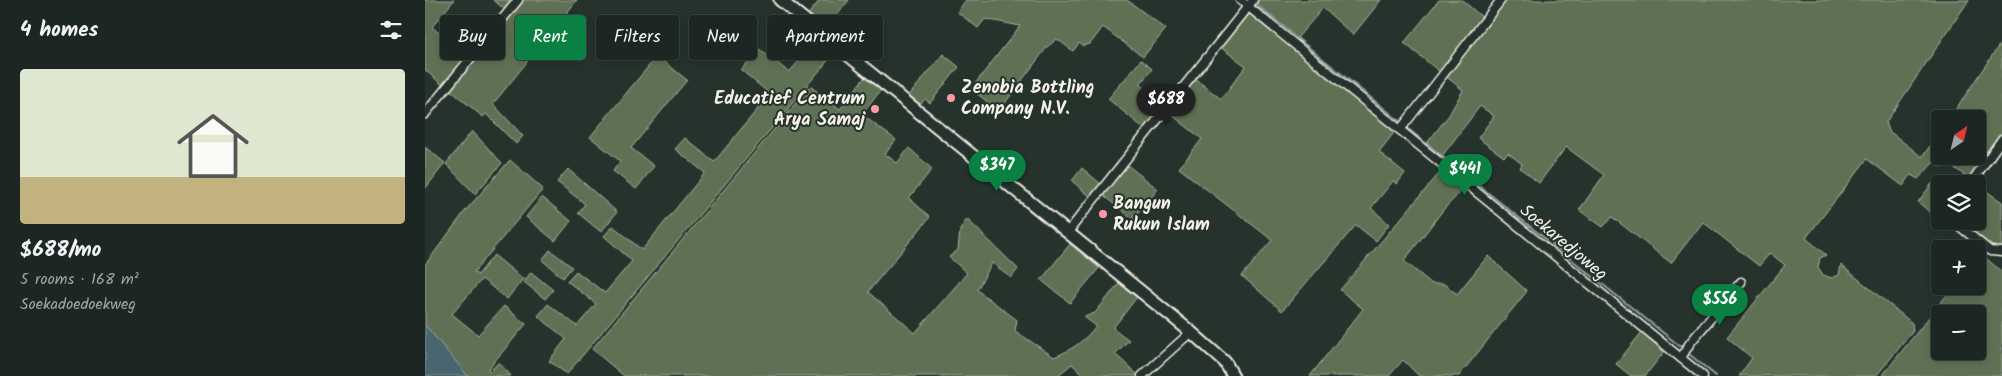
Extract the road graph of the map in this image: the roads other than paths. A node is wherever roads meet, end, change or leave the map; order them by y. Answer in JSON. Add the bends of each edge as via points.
{"nodes":[{"id":1,"x":518,"y":0,"type":"edge"},
{"id":2,"x":780,"y":0,"type":"edge"},
{"id":3,"x":1240,"y":0,"type":"edge"},
{"id":4,"x":1501,"y":0,"type":"edge"},
{"id":5,"x":1251,"y":3,"type":"edge"},
{"id":6,"x":425,"y":114,"type":"edge"},
{"id":7,"x":1400,"y":130,"type":"junction"},
{"id":8,"x":2002,"y":139,"type":"edge"},
{"id":9,"x":1976,"y":175,"type":"edge"},
{"id":10,"x":1963,"y":230,"type":"edge"},
{"id":11,"x":1067,"y":233,"type":"junction"},
{"id":12,"x":2002,"y":252,"type":"edge"},
{"id":13,"x":1741,"y":282,"type":"dead end"},
{"id":14,"x":1191,"y":332,"type":"junction"},
{"id":15,"x":1681,"y":358,"type":"junction"},
{"id":16,"x":1235,"y":374,"type":"edge"},
{"id":17,"x":1143,"y":376,"type":"edge"},
{"id":18,"x":1703,"y":376,"type":"edge"}],
"edges":[{"from":1,"to":6,"type":"street"},
{"from":2,"to":11,"type":"main road"},
{"from":3,"to":5,"type":"street","name":"Soekaredjoweg"},
{"from":4,"to":7,"type":"street"},
{"from":5,"to":7,"type":"street","name":"Soekaredjoweg"},
{"from":5,"to":11,"type":"street"},
{"from":7,"to":15,"type":"street","name":"Soekaredjoweg"},
{"from":8,"to":9,"type":"street"},
{"from":10,"to":12,"type":"street","via":[[1990,251]]},
{"from":11,"to":14,"type":"main road"},
{"from":13,"to":15,"type":"street"},
{"from":14,"to":16,"type":"main road"},
{"from":14,"to":17,"type":"street"},
{"from":15,"to":18,"type":"street","name":"Soekaredjoweg"}]}
